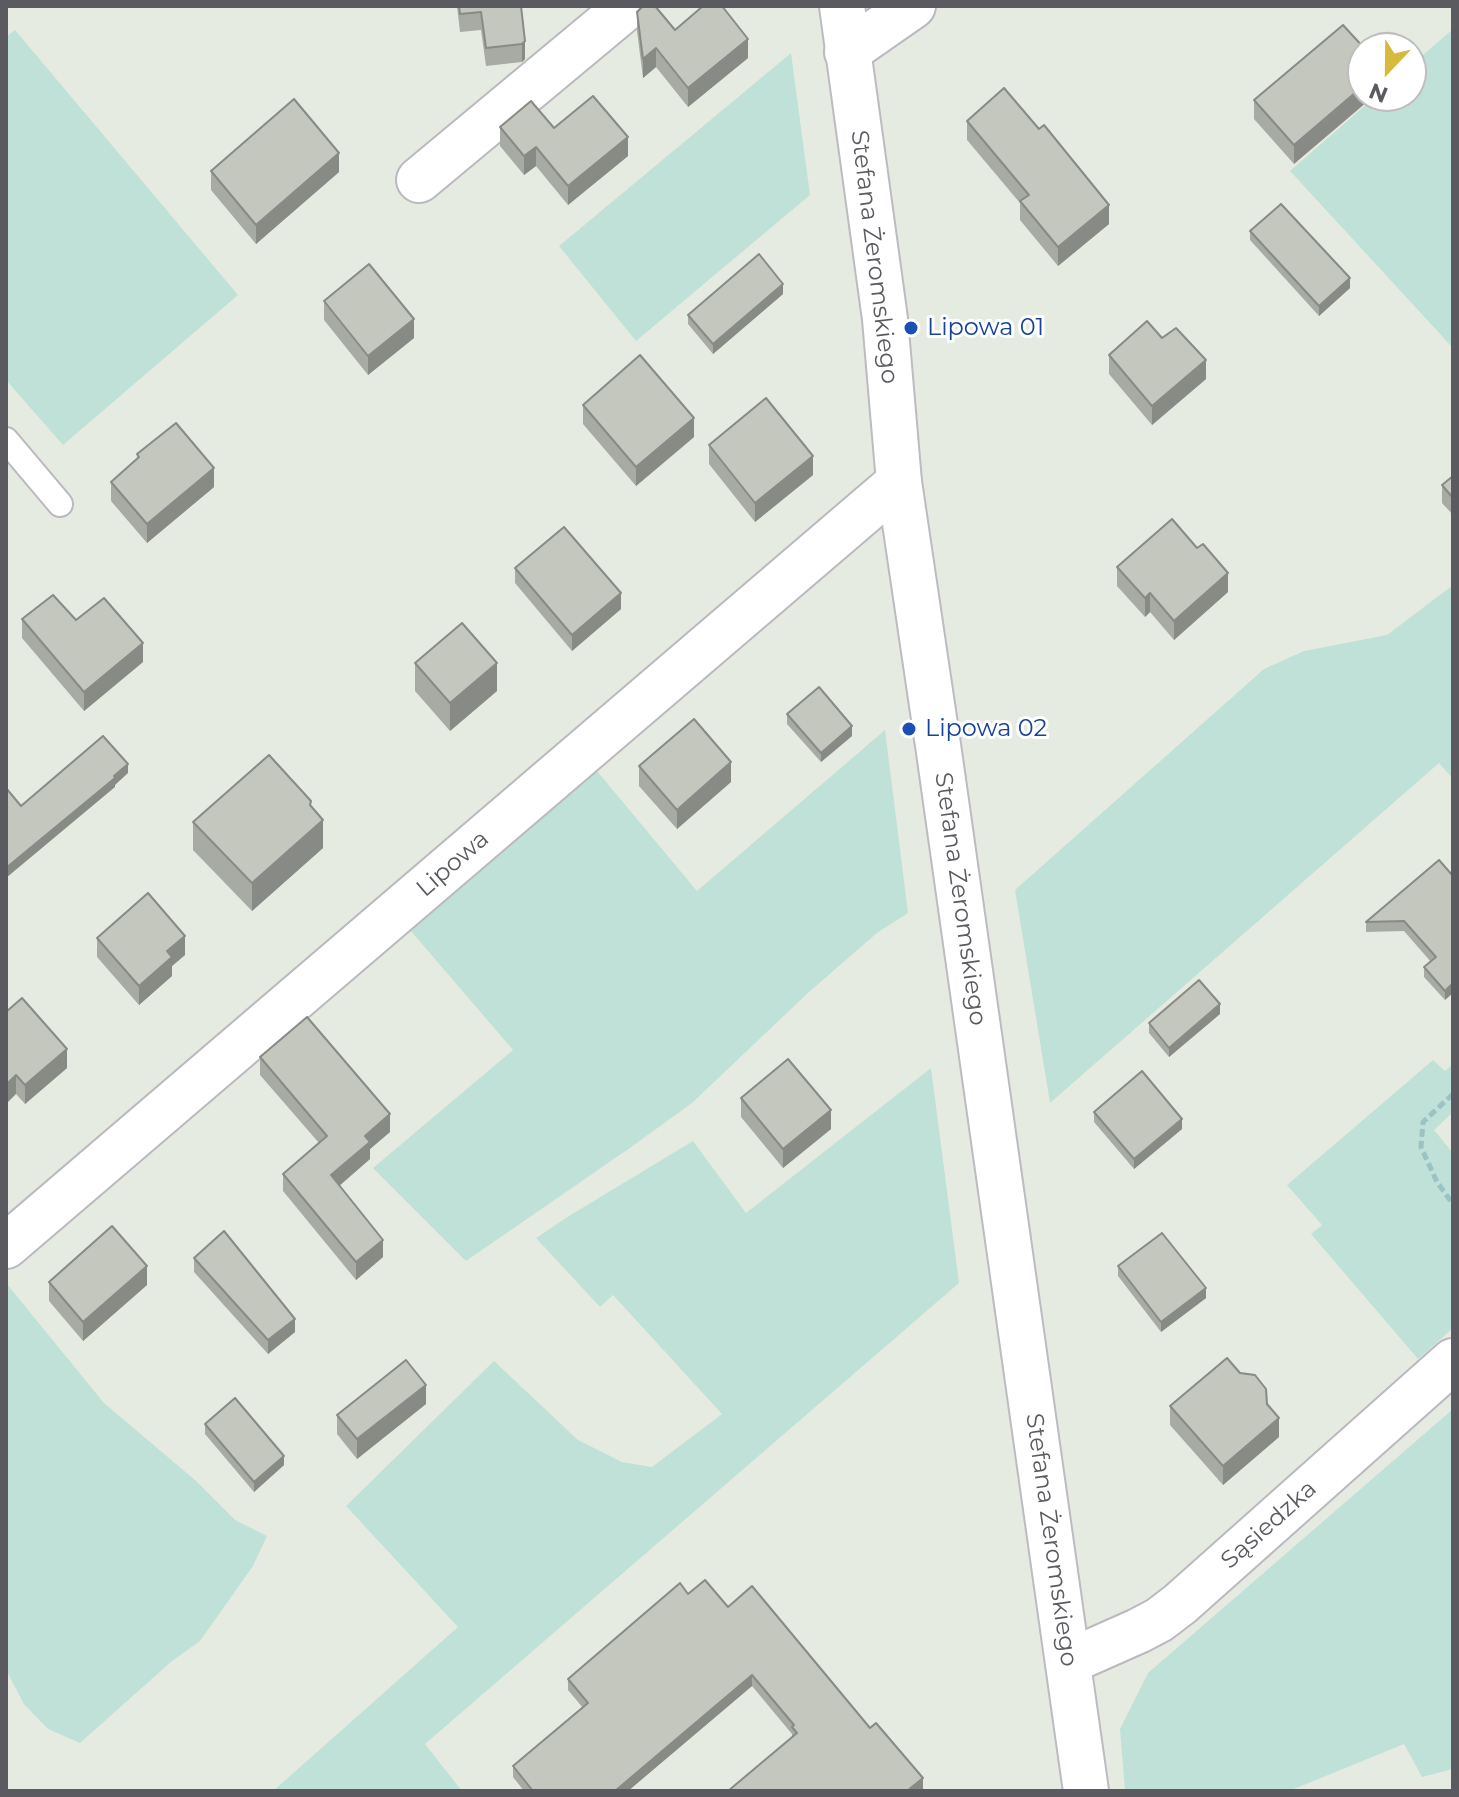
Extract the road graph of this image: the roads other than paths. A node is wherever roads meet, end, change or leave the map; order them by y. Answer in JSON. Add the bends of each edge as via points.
{"nodes":[{"id":1,"x":628,"y":6,"type":"edge"},
{"id":2,"x":842,"y":6,"type":"edge"},
{"id":3,"x":913,"y":6,"type":"edge"},
{"id":4,"x":847,"y":52,"type":"junction"},
{"id":5,"x":419,"y":180,"type":"dead end"},
{"id":6,"x":6,"y":440,"type":"edge"},
{"id":7,"x":899,"y":482,"type":"junction"},
{"id":8,"x":60,"y":504,"type":"dead end"},
{"id":9,"x":6,"y":1246,"type":"edge"},
{"id":10,"x":1453,"y":1361,"type":"edge"},
{"id":11,"x":1068,"y":1662,"type":"junction"},
{"id":12,"x":1086,"y":1791,"type":"edge"}],
"edges":[{"from":1,"to":5,"type":"street"},
{"from":2,"to":4,"type":"street","name":"Stefana Żeromskiego"},
{"from":3,"to":4,"type":"street"},
{"from":4,"to":7,"type":"street","name":"Stefana Żeromskiego","via":[[885,319]]},
{"from":6,"to":8,"type":"lane"},
{"from":7,"to":9,"type":"street","name":"Lipowa"},
{"from":7,"to":11,"type":"street","name":"Stefana Żeromskiego"},
{"from":10,"to":11,"type":"street","name":"Sąsiedzka","via":[[1180,1604],[1138,1631]]},
{"from":11,"to":12,"type":"street","name":"Stefana Żeromskiego"}]}
